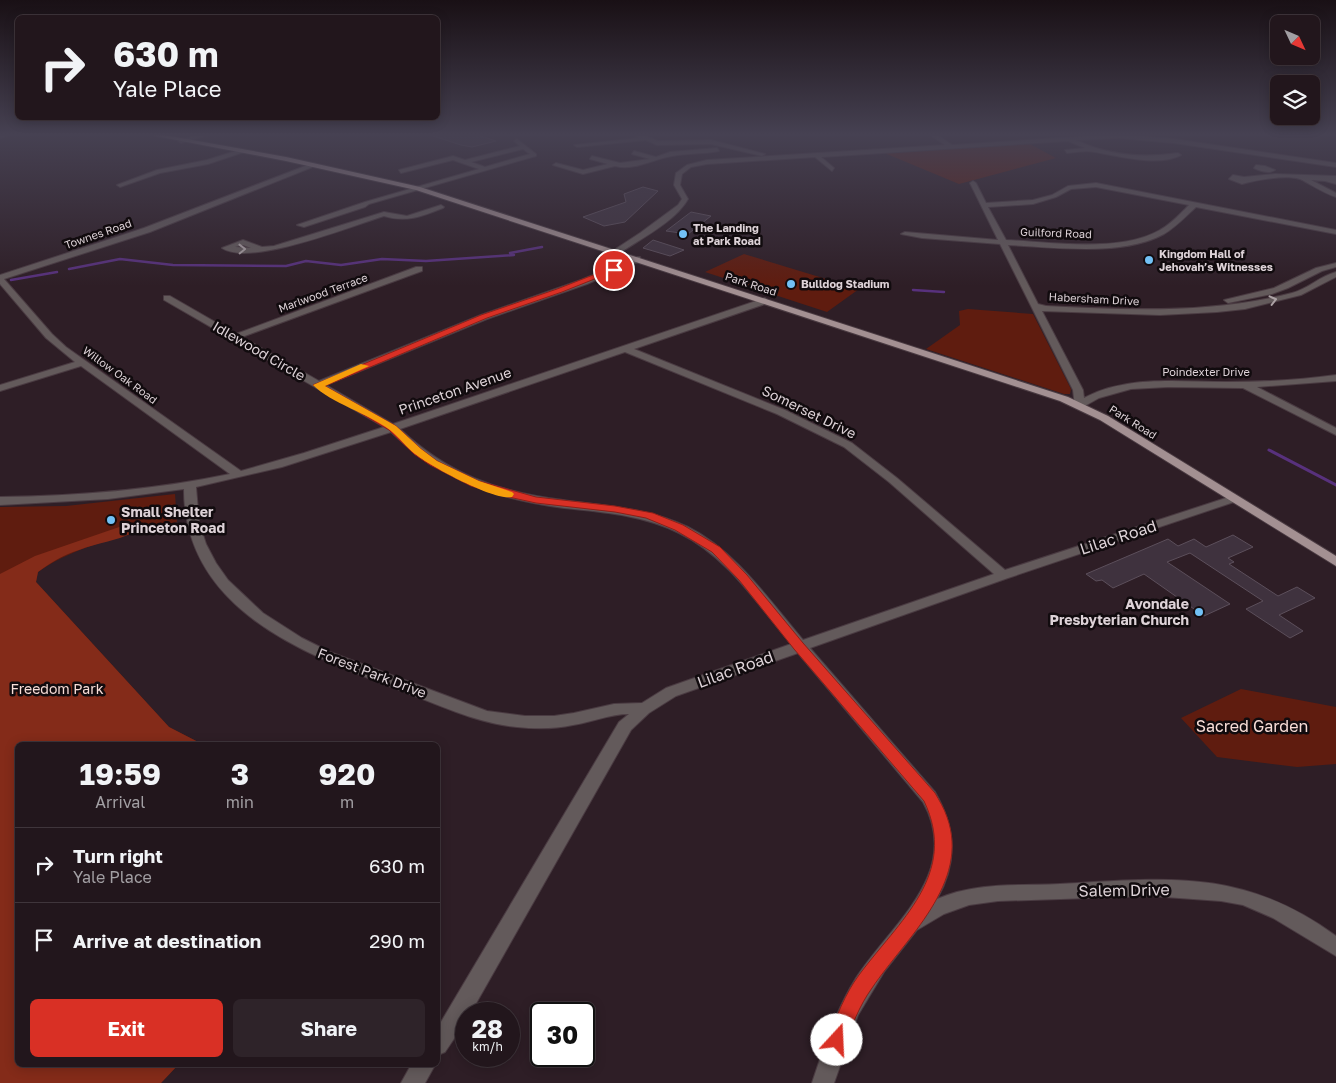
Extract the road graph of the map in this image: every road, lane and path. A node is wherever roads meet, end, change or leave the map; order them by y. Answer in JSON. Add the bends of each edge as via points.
{"nodes":[{"id":1,"x":261,"y":185,"type":"edge"},
{"id":2,"x":403,"y":185,"type":"edge"},
{"id":3,"x":430,"y":185,"type":"edge"},
{"id":4,"x":677,"y":185,"type":"edge"},
{"id":5,"x":975,"y":185,"type":"edge"},
{"id":6,"x":1313,"y":185,"type":"edge"},
{"id":7,"x":418,"y":188,"type":"junction"},
{"id":8,"x":1336,"y":195,"type":"edge"},
{"id":9,"x":1195,"y":204,"type":"junction"},
{"id":10,"x":985,"y":205,"type":"junction"},
{"id":11,"x":442,"y":207,"type":"dead end"},
{"id":12,"x":1336,"y":232,"type":"edge"},
{"id":13,"x":323,"y":234,"type":"junction"},
{"id":14,"x":905,"y":234,"type":"dead end"},
{"id":15,"x":1004,"y":242,"type":"junction"},
{"id":16,"x":261,"y":249,"type":"dead end"},
{"id":17,"x":617,"y":253,"type":"junction"},
{"id":18,"x":637,"y":259,"type":"junction"},
{"id":19,"x":1336,"y":265,"type":"edge"},
{"id":20,"x":419,"y":269,"type":"dead end"},
{"id":21,"x":1336,"y":274,"type":"edge"},
{"id":22,"x":1,"y":283,"type":"edge"},
{"id":23,"x":167,"y":298,"type":"dead end"},
{"id":24,"x":1238,"y":298,"type":"junction"},
{"id":25,"x":765,"y":301,"type":"junction"},
{"id":26,"x":1034,"y":305,"type":"junction"},
{"id":27,"x":1251,"y":306,"type":"junction"},
{"id":28,"x":235,"y":337,"type":"junction"},
{"id":29,"x":627,"y":349,"type":"junction"},
{"id":30,"x":82,"y":363,"type":"junction"},
{"id":31,"x":1336,"y":378,"type":"edge"},
{"id":32,"x":318,"y":385,"type":"junction"},
{"id":33,"x":1245,"y":385,"type":"junction"},
{"id":34,"x":0,"y":388,"type":"edge"},
{"id":35,"x":1079,"y":405,"type":"junction"},
{"id":36,"x":393,"y":428,"type":"junction"},
{"id":37,"x":1336,"y":432,"type":"edge"},
{"id":38,"x":239,"y":475,"type":"junction"},
{"id":39,"x":190,"y":485,"type":"junction"},
{"id":40,"x":1233,"y":499,"type":"junction"},
{"id":41,"x":0,"y":501,"type":"edge"},
{"id":42,"x":1336,"y":562,"type":"edge"},
{"id":43,"x":1003,"y":575,"type":"junction"},
{"id":44,"x":799,"y":646,"type":"junction"},
{"id":45,"x":644,"y":709,"type":"junction"},
{"id":46,"x":907,"y":928,"type":"junction"},
{"id":47,"x":1336,"y":947,"type":"edge"},
{"id":48,"x":440,"y":1043,"type":"edge"},
{"id":49,"x":423,"y":1067,"type":"edge"},
{"id":50,"x":412,"y":1083,"type":"edge"},
{"id":51,"x":823,"y":1083,"type":"edge"}],
"edges":[{"from":1,"to":22,"type":"street","name":"Townes Road"},
{"from":2,"to":7,"type":"main road","name":"Park Road"},
{"from":3,"to":7,"type":"street"},
{"from":4,"to":17,"type":"street","via":[[684,202],[642,239]]},
{"from":5,"to":10,"type":"street"},
{"from":6,"to":8,"type":"street"},
{"from":7,"to":13,"type":"street","via":[[396,198],[297,224]]},
{"from":7,"to":17,"type":"main road","name":"Park Road"},
{"from":9,"to":10,"type":"street","via":[[1088,185],[1070,186],[1054,196],[1033,202]]},
{"from":9,"to":12,"type":"street"},
{"from":9,"to":15,"type":"street","name":"Guilford Road","via":[[1160,233],[1136,241],[1093,245]]},
{"from":10,"to":15,"type":"street"},
{"from":11,"to":13,"type":"street","via":[[402,220],[384,214]]},
{"from":13,"to":16,"type":"street"},
{"from":14,"to":15,"type":"street","name":"Guilford Road"},
{"from":15,"to":26,"type":"street"},
{"from":17,"to":18,"type":"main road","name":"Park Road"},
{"from":18,"to":25,"type":"main road","name":"Park Road"},
{"from":18,"to":32,"type":"street","via":[[580,283],[484,316]]},
{"from":19,"to":24,"type":"street","name":"Habersham Drive","via":[[1316,270],[1279,289]]},
{"from":20,"to":28,"type":"street","name":"Marlwood Terrace"},
{"from":27,"to":21,"type":"street","name":"Habersham Drive","one_way":true,"via":[[1306,291]]},
{"from":22,"to":30,"type":"street","name":"Willow Oak Road","via":[[49,336]]},
{"from":23,"to":28,"type":"street","name":"Idlewood Circle"},
{"from":24,"to":26,"type":"street","name":"Habersham Drive","via":[[1192,304],[1041,302]]},
{"from":24,"to":27,"type":"street"},
{"from":25,"to":29,"type":"street","name":"Princeton Avenue"},
{"from":25,"to":35,"type":"main road","name":"Park Road"},
{"from":26,"to":27,"type":"street","name":"Habersham Drive","via":[[1045,309],[1156,313]]},
{"from":26,"to":35,"type":"street","via":[[1078,390]]},
{"from":28,"to":32,"type":"street","name":"Idlewood Circle"},
{"from":29,"to":36,"type":"street","name":"Princeton Avenue"},
{"from":29,"to":43,"type":"street","name":"Somerset Drive","via":[[781,412],[848,445]]},
{"from":30,"to":34,"type":"street"},
{"from":30,"to":38,"type":"street","name":"Willow Oak Road"},
{"from":31,"to":33,"type":"street","name":"Poindexter Drive"},
{"from":32,"to":36,"type":"street","name":"Idlewood Circle"},
{"from":33,"to":35,"type":"street","name":"Poindexter Drive","via":[[1135,385],[1103,393]]},
{"from":33,"to":37,"type":"street"},
{"from":35,"to":40,"type":"main road","name":"Park Road"},
{"from":36,"to":38,"type":"street","name":"Princeton Avenue"},
{"from":36,"to":44,"type":"street","name":"Idlewood Circle","via":[[417,452],[475,484],[536,500],[649,516],[697,537],[728,561]]},
{"from":38,"to":39,"type":"street","name":"Princeton Avenue"},
{"from":39,"to":41,"type":"street","name":"Princeton Avenue","via":[[91,497]]},
{"from":39,"to":45,"type":"street","name":"Forest Park Drive","via":[[196,534],[218,576],[267,623],[317,652],[486,717],[513,722],[541,723],[588,717],[631,706]]},
{"from":40,"to":42,"type":"main road","name":"Park Road"},
{"from":40,"to":43,"type":"street","name":"Lilac Road"},
{"from":43,"to":44,"type":"street","name":"Lilac Road"},
{"from":44,"to":45,"type":"street","name":"Lilac Road","via":[[671,692]]},
{"from":44,"to":46,"type":"street","name":"Idlewood Circle","via":[[929,797],[939,817],[943,858],[935,885]]},
{"from":45,"to":48,"type":"street","name":"Lilac Road","via":[[625,726]]},
{"from":46,"to":47,"type":"street","name":"Salem Drive","via":[[940,906],[978,895],[1185,889],[1215,891],[1259,903],[1290,916]]},
{"from":46,"to":51,"type":"street","name":"Idlewood Circle","via":[[865,982],[849,1009]]},
{"from":49,"to":50,"type":"street"}]}
